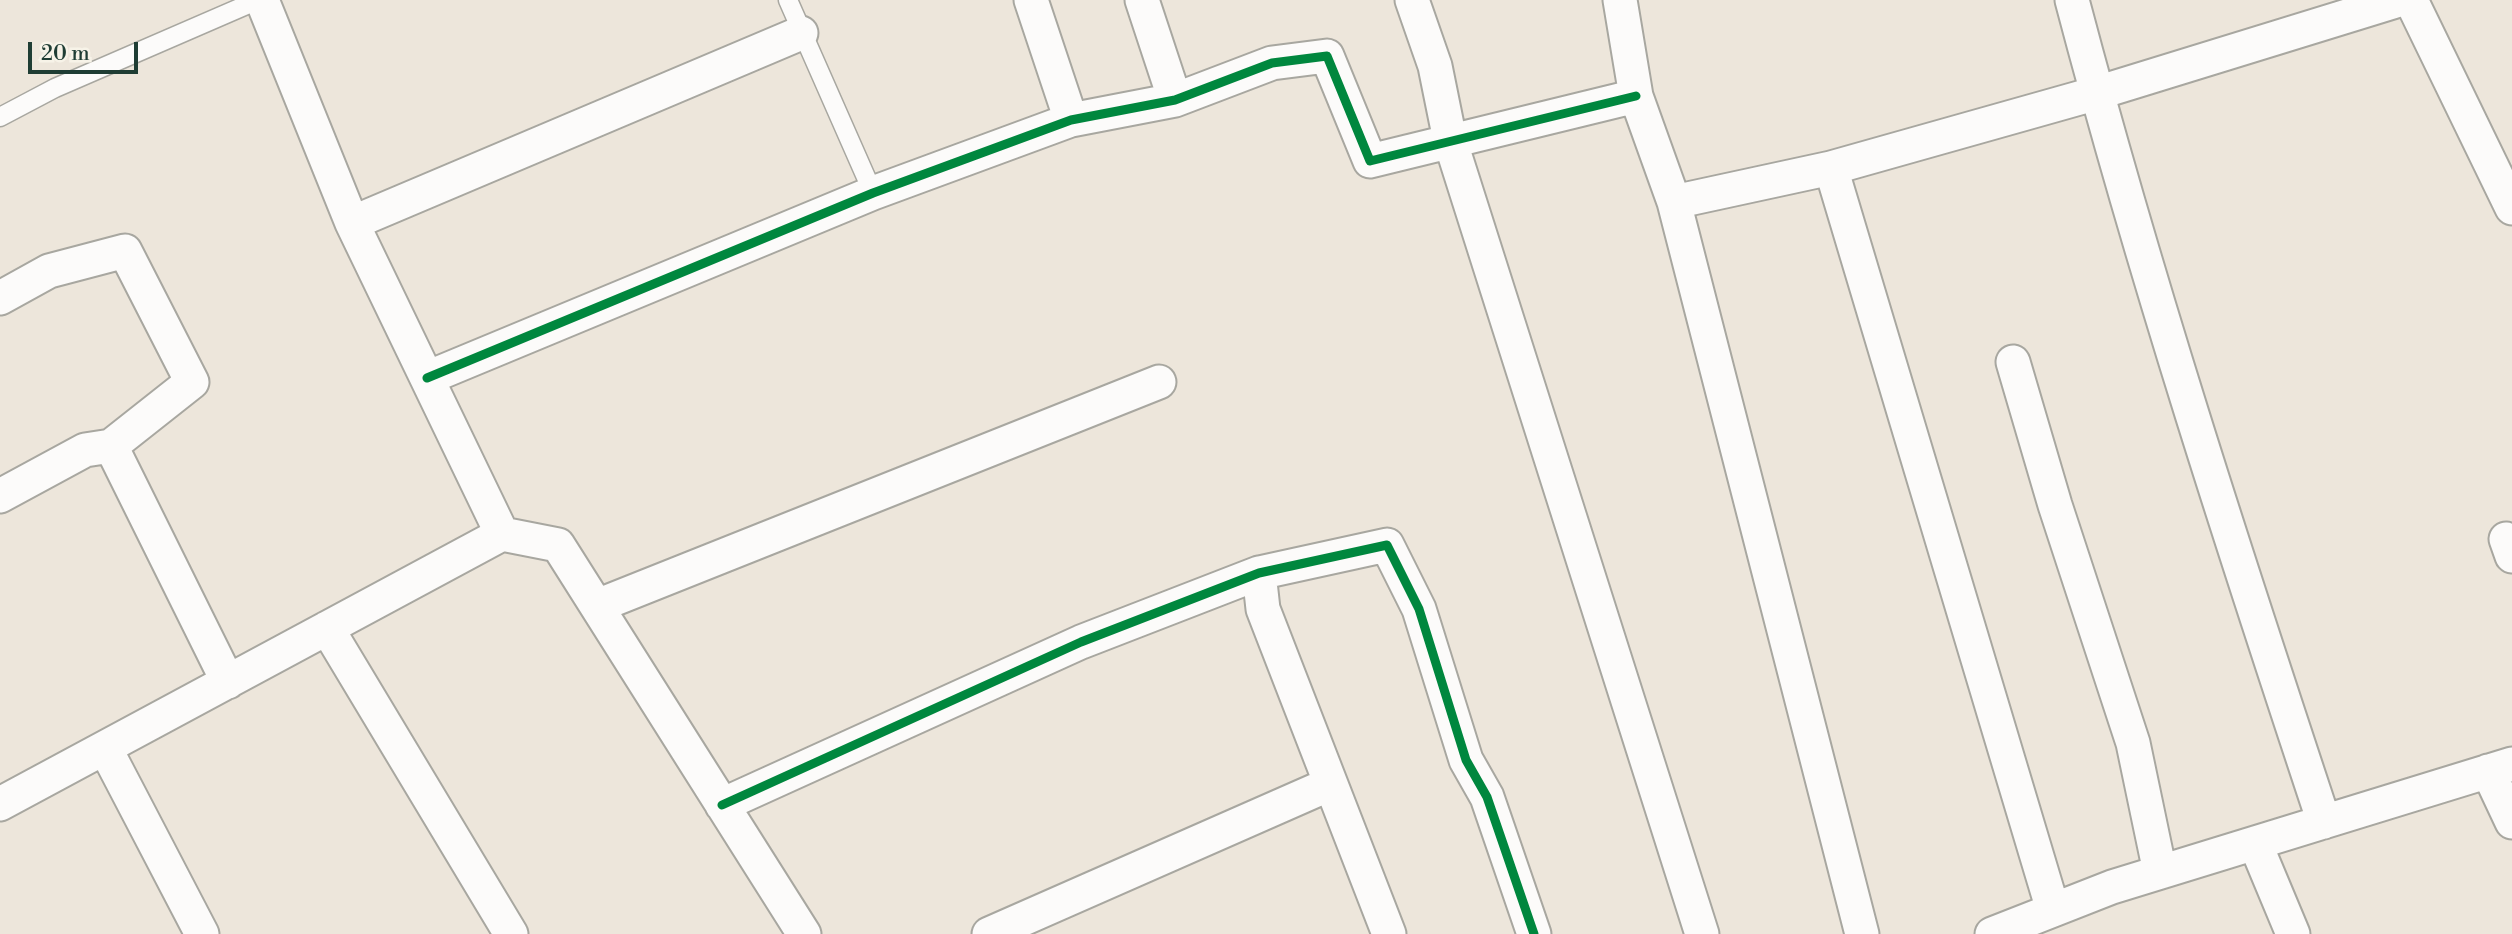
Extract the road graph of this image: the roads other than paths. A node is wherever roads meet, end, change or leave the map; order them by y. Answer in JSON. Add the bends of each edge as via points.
{"nodes":[{"id":1,"x":260,"y":0,"type":"edge"},
{"id":2,"x":788,"y":0,"type":"edge"},
{"id":3,"x":1031,"y":0,"type":"edge"},
{"id":4,"x":1142,"y":0,"type":"edge"},
{"id":5,"x":1412,"y":0,"type":"edge"},
{"id":6,"x":1620,"y":0,"type":"edge"},
{"id":7,"x":2073,"y":0,"type":"edge"},
{"id":8,"x":2399,"y":0,"type":"edge"},
{"id":9,"x":2412,"y":0,"type":"edge"},
{"id":10,"x":801,"y":33,"type":"junction"},
{"id":11,"x":2097,"y":93,"type":"junction"},
{"id":12,"x":1636,"y":96,"type":"junction"},
{"id":13,"x":1175,"y":100,"type":"junction"},
{"id":14,"x":0,"y":117,"type":"edge"},
{"id":15,"x":1071,"y":120,"type":"junction"},
{"id":16,"x":1450,"y":140,"type":"junction"},
{"id":17,"x":1831,"y":168,"type":"junction"},
{"id":18,"x":873,"y":193,"type":"junction"},
{"id":19,"x":1674,"y":202,"type":"junction"},
{"id":20,"x":2512,"y":208,"type":"edge"},
{"id":21,"x":352,"y":223,"type":"junction"},
{"id":22,"x":0,"y":298,"type":"edge"},
{"id":23,"x":2013,"y":362,"type":"dead end"},
{"id":24,"x":427,"y":378,"type":"junction"},
{"id":25,"x":1159,"y":382,"type":"dead end"},
{"id":26,"x":111,"y":446,"type":"junction"},
{"id":27,"x":0,"y":496,"type":"edge"},
{"id":28,"x":502,"y":534,"type":"junction"},
{"id":29,"x":1259,"y":573,"type":"junction"},
{"id":30,"x":597,"y":606,"type":"junction"},
{"id":31,"x":327,"y":628,"type":"junction"},
{"id":32,"x":228,"y":682,"type":"junction"},
{"id":33,"x":105,"y":748,"type":"junction"},
{"id":34,"x":2500,"y":767,"type":"edge"},
{"id":35,"x":1330,"y":783,"type":"junction"},
{"id":36,"x":0,"y":804,"type":"edge"},
{"id":37,"x":722,"y":805,"type":"junction"},
{"id":38,"x":2324,"y":822,"type":"junction"},
{"id":39,"x":2512,"y":822,"type":"edge"},
{"id":40,"x":2255,"y":843,"type":"junction"},
{"id":41,"x":2160,"y":872,"type":"junction"},
{"id":42,"x":2053,"y":910,"type":"junction"},
{"id":43,"x":504,"y":932,"type":"edge"},
{"id":44,"x":202,"y":934,"type":"edge"},
{"id":45,"x":804,"y":934,"type":"edge"},
{"id":46,"x":989,"y":934,"type":"edge"},
{"id":47,"x":1389,"y":934,"type":"edge"},
{"id":48,"x":1534,"y":934,"type":"edge"},
{"id":49,"x":1702,"y":934,"type":"edge"},
{"id":50,"x":1862,"y":934,"type":"edge"},
{"id":51,"x":1992,"y":934,"type":"edge"},
{"id":52,"x":2293,"y":934,"type":"edge"}],
"edges":[{"from":1,"to":14,"type":"lane","via":[[55,88]]},
{"from":1,"to":21,"type":"street"},
{"from":2,"to":10,"type":"lane"},
{"from":3,"to":15,"type":"street"},
{"from":4,"to":13,"type":"street"},
{"from":5,"to":16,"type":"street","via":[[1435,66]]},
{"from":6,"to":12,"type":"street"},
{"from":7,"to":11,"type":"street"},
{"from":8,"to":11,"type":"street"},
{"from":9,"to":20,"type":"street"},
{"from":10,"to":18,"type":"lane"},
{"from":10,"to":21,"type":"street"},
{"from":11,"to":17,"type":"street"},
{"from":11,"to":38,"type":"street","via":[[2215,492]]},
{"from":12,"to":16,"type":"street"},
{"from":12,"to":19,"type":"street"},
{"from":13,"to":15,"type":"street"},
{"from":13,"to":16,"type":"street","via":[[1272,63],[1327,56],[1370,161]]},
{"from":15,"to":18,"type":"street"},
{"from":16,"to":49,"type":"street"},
{"from":17,"to":19,"type":"street"},
{"from":17,"to":42,"type":"street"},
{"from":18,"to":24,"type":"street"},
{"from":19,"to":50,"type":"street"},
{"from":21,"to":24,"type":"street"},
{"from":22,"to":26,"type":"street","via":[[49,271],[125,251],[192,382]]},
{"from":23,"to":41,"type":"street","via":[[2133,743]]},
{"from":24,"to":28,"type":"street"},
{"from":25,"to":30,"type":"street"},
{"from":26,"to":27,"type":"street","via":[[85,450]]},
{"from":26,"to":32,"type":"street"},
{"from":28,"to":30,"type":"street","via":[[558,545]]},
{"from":28,"to":31,"type":"street"},
{"from":29,"to":35,"type":"street","via":[[1263,610]]},
{"from":29,"to":37,"type":"street","via":[[1081,642]]},
{"from":29,"to":48,"type":"street","via":[[1388,545],[1419,609],[1466,760],[1487,797]]},
{"from":30,"to":37,"type":"street"},
{"from":31,"to":32,"type":"street"},
{"from":31,"to":43,"type":"street"},
{"from":32,"to":33,"type":"street"},
{"from":33,"to":36,"type":"street"},
{"from":33,"to":44,"type":"street"},
{"from":34,"to":38,"type":"street"},
{"from":34,"to":39,"type":"street"},
{"from":35,"to":46,"type":"street"},
{"from":35,"to":47,"type":"street"},
{"from":37,"to":45,"type":"street"},
{"from":38,"to":40,"type":"street"},
{"from":40,"to":41,"type":"street"},
{"from":40,"to":52,"type":"street"},
{"from":41,"to":42,"type":"street"},
{"from":42,"to":51,"type":"street"}]}
